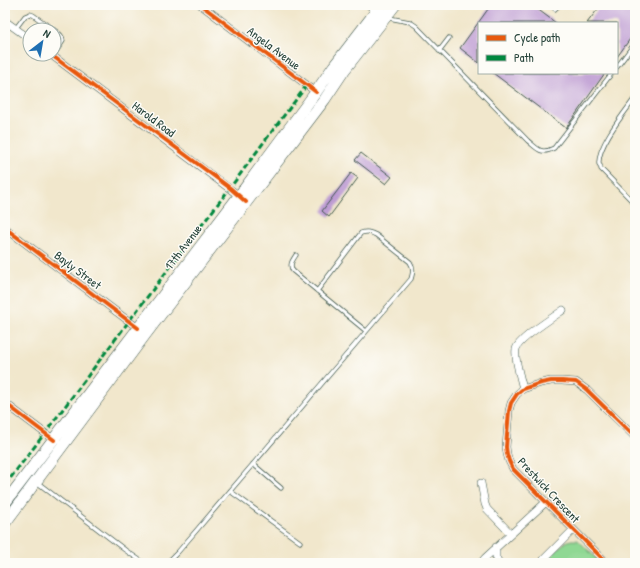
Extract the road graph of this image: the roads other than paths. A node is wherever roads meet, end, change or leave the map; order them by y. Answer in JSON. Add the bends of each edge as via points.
{"nodes":[{"id":1,"x":201,"y":5,"type":"edge"},
{"id":2,"x":395,"y":5,"type":"edge"},
{"id":3,"x":559,"y":5,"type":"edge"},
{"id":4,"x":555,"y":9,"type":"dead end"},
{"id":5,"x":378,"y":10,"type":"edge"},
{"id":6,"x":5,"y":21,"type":"edge"},
{"id":7,"x":42,"y":22,"type":"edge"},
{"id":8,"x":16,"y":29,"type":"junction"},
{"id":9,"x":22,"y":33,"type":"edge"},
{"id":10,"x":449,"y":38,"type":"dead end"},
{"id":11,"x":635,"y":43,"type":"edge"},
{"id":12,"x":439,"y":51,"type":"junction"},
{"id":13,"x":62,"y":61,"type":"edge"},
{"id":14,"x":618,"y":66,"type":"edge"},
{"id":15,"x":611,"y":74,"type":"edge"},
{"id":16,"x":316,"y":92,"type":"junction"},
{"id":17,"x":635,"y":98,"type":"edge"},
{"id":18,"x":243,"y":199,"type":"junction"},
{"id":19,"x":635,"y":204,"type":"edge"},
{"id":20,"x":5,"y":228,"type":"edge"},
{"id":21,"x":296,"y":255,"type":"dead end"},
{"id":22,"x":317,"y":291,"type":"junction"},
{"id":23,"x":563,"y":310,"type":"dead end"},
{"id":24,"x":138,"y":328,"type":"junction"},
{"id":25,"x":366,"y":331,"type":"junction"},
{"id":26,"x":523,"y":389,"type":"junction"},
{"id":27,"x":5,"y":403,"type":"edge"},
{"id":28,"x":635,"y":437,"type":"edge"},
{"id":29,"x":54,"y":440,"type":"junction"},
{"id":30,"x":253,"y":464,"type":"junction"},
{"id":31,"x":31,"y":478,"type":"junction"},
{"id":32,"x":481,"y":483,"type":"dead end"},
{"id":33,"x":281,"y":488,"type":"dead end"},
{"id":34,"x":230,"y":491,"type":"junction"},
{"id":35,"x":6,"y":501,"type":"edge"},
{"id":36,"x":546,"y":502,"type":"junction"},
{"id":37,"x":5,"y":523,"type":"edge"},
{"id":38,"x":574,"y":530,"type":"junction"},
{"id":39,"x":510,"y":534,"type":"junction"},
{"id":40,"x":300,"y":542,"type":"dead end"},
{"id":41,"x":496,"y":548,"type":"junction"},
{"id":42,"x":144,"y":563,"type":"edge"},
{"id":43,"x":164,"y":563,"type":"edge"},
{"id":44,"x":481,"y":563,"type":"edge"},
{"id":45,"x":499,"y":563,"type":"edge"},
{"id":46,"x":542,"y":563,"type":"edge"},
{"id":47,"x":606,"y":563,"type":"edge"}],
"edges":[{"from":1,"to":16,"type":"street","name":"Angela Avenue"},
{"from":2,"to":5,"type":"main road"},
{"from":3,"to":4,"type":"lane"},
{"from":5,"to":12,"type":"lane","via":[[416,26]]},
{"from":5,"to":16,"type":"main road","name":"17th Avenue"},
{"from":5,"to":18,"type":"main road","name":"17th Avenue","via":[[372,36],[325,99]]},
{"from":6,"to":8,"type":"street"},
{"from":7,"to":8,"type":"lane","via":[[30,14],[25,16]]},
{"from":8,"to":9,"type":"street"},
{"from":10,"to":12,"type":"lane"},
{"from":11,"to":14,"type":"lane"},
{"from":12,"to":15,"type":"lane","via":[[528,141],[538,150],[548,152],[554,148]]},
{"from":13,"to":18,"type":"street","name":"Harold Road"},
{"from":16,"to":18,"type":"main road","name":"17th Avenue"},
{"from":17,"to":19,"type":"lane","via":[[611,131],[599,164]]},
{"from":18,"to":24,"type":"main road","name":"17th Avenue"},
{"from":18,"to":31,"type":"main road","name":"17th Avenue","via":[[145,334]]},
{"from":20,"to":24,"type":"street","name":"Bayly Street"},
{"from":21,"to":22,"type":"lane","via":[[291,268]]},
{"from":22,"to":25,"type":"lane"},
{"from":22,"to":25,"type":"lane","via":[[361,233],[370,232],[376,235],[410,262],[414,271],[411,280]]},
{"from":23,"to":26,"type":"street","via":[[519,343],[516,357]]},
{"from":24,"to":29,"type":"main road","name":"17th Avenue"},
{"from":25,"to":30,"type":"lane"},
{"from":26,"to":28,"type":"street","via":[[551,381],[576,382]]},
{"from":26,"to":36,"type":"street","name":"Prestwick Crescent","via":[[516,394],[510,407],[506,454],[513,469]]},
{"from":27,"to":29,"type":"street"},
{"from":29,"to":31,"type":"main road","name":"17th Avenue"},
{"from":30,"to":33,"type":"lane"},
{"from":30,"to":34,"type":"lane"},
{"from":31,"to":35,"type":"main road","name":"17th Avenue"},
{"from":31,"to":37,"type":"main road","name":"17th Avenue"},
{"from":31,"to":42,"type":"lane"},
{"from":32,"to":39,"type":"street","via":[[487,509]]},
{"from":34,"to":40,"type":"lane"},
{"from":34,"to":43,"type":"lane","via":[[178,552]]},
{"from":36,"to":38,"type":"street","name":"Prestwick Crescent"},
{"from":36,"to":39,"type":"street"},
{"from":38,"to":46,"type":"street"},
{"from":38,"to":47,"type":"street","name":"Prestwick Crescent"},
{"from":39,"to":41,"type":"street"},
{"from":41,"to":44,"type":"street"},
{"from":41,"to":45,"type":"street"}]}
